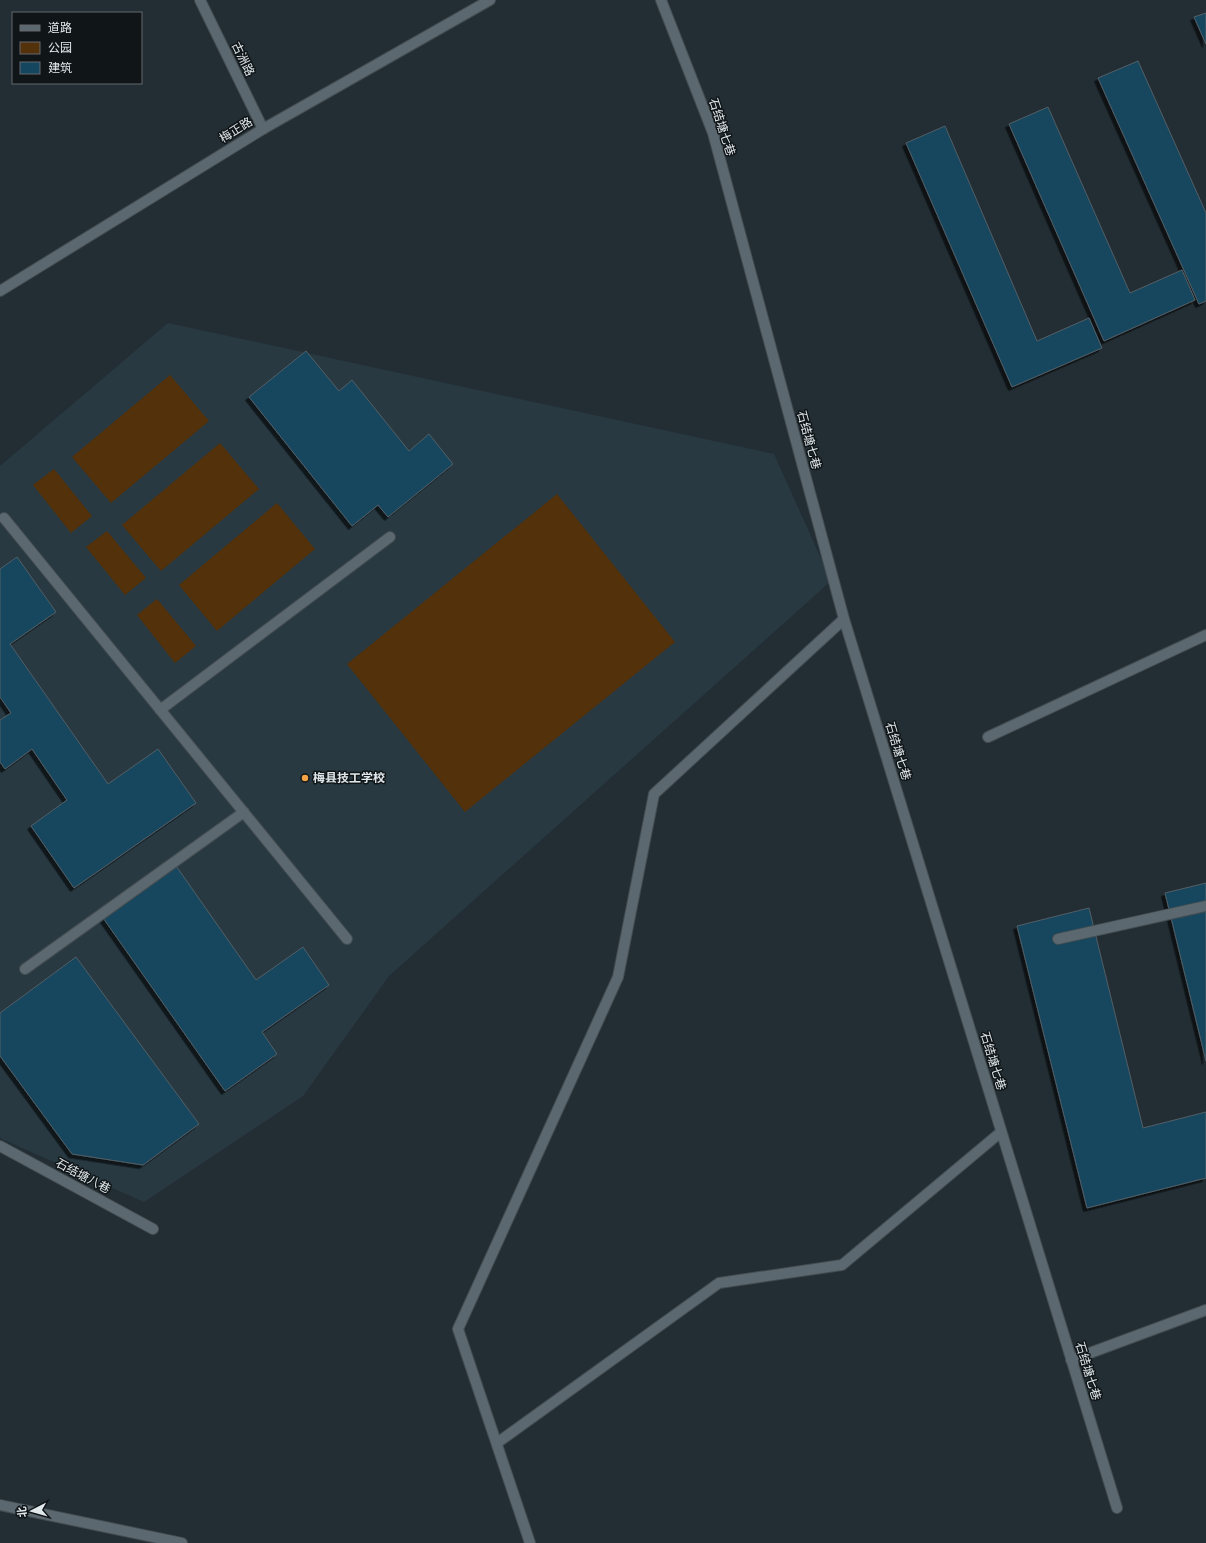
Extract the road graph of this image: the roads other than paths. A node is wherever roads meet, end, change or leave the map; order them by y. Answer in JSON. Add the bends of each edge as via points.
{"nodes":[{"id":1,"x":200,"y":0,"type":"edge"},
{"id":2,"x":490,"y":0,"type":"edge"},
{"id":3,"x":661,"y":0,"type":"edge"},
{"id":4,"x":263,"y":129,"type":"junction"},
{"id":5,"x":0,"y":291,"type":"edge"},
{"id":6,"x":4,"y":518,"type":"dead end"},
{"id":7,"x":390,"y":537,"type":"dead end"},
{"id":8,"x":844,"y":619,"type":"junction"},
{"id":9,"x":1206,"y":635,"type":"edge"},
{"id":10,"x":160,"y":710,"type":"junction"},
{"id":11,"x":988,"y":736,"type":"dead end"},
{"id":12,"x":244,"y":812,"type":"junction"},
{"id":13,"x":1206,"y":906,"type":"edge"},
{"id":14,"x":1058,"y":939,"type":"dead end"},
{"id":15,"x":347,"y":940,"type":"dead end"},
{"id":16,"x":25,"y":969,"type":"dead end"},
{"id":17,"x":1001,"y":1132,"type":"junction"},
{"id":18,"x":0,"y":1146,"type":"edge"},
{"id":19,"x":153,"y":1229,"type":"dead end"},
{"id":20,"x":1206,"y":1310,"type":"edge"},
{"id":21,"x":1071,"y":1360,"type":"junction"},
{"id":22,"x":497,"y":1443,"type":"junction"},
{"id":23,"x":0,"y":1504,"type":"edge"},
{"id":24,"x":1117,"y":1508,"type":"dead end"},
{"id":25,"x":182,"y":1543,"type":"edge"},
{"id":26,"x":530,"y":1543,"type":"edge"}],
"edges":[{"from":1,"to":4,"type":"street","name":"古洲路"},
{"from":2,"to":4,"type":"street","name":"梅正路"},
{"from":3,"to":8,"type":"street","name":"石结塘七巷","via":[[713,133]]},
{"from":4,"to":5,"type":"street","name":"梅正路"},
{"from":6,"to":10,"type":"street"},
{"from":7,"to":10,"type":"street"},
{"from":8,"to":17,"type":"street","name":"石结塘七巷"},
{"from":8,"to":22,"type":"street","via":[[654,794],[618,977],[458,1329]]},
{"from":9,"to":11,"type":"street"},
{"from":10,"to":12,"type":"street"},
{"from":12,"to":15,"type":"street"},
{"from":12,"to":16,"type":"street"},
{"from":13,"to":14,"type":"street"},
{"from":17,"to":21,"type":"street","name":"石结塘七巷"},
{"from":17,"to":22,"type":"street","via":[[842,1265],[719,1283]]},
{"from":18,"to":19,"type":"street","name":"石结塘八巷"},
{"from":20,"to":21,"type":"street"},
{"from":21,"to":24,"type":"street","name":"石结塘七巷"},
{"from":22,"to":26,"type":"street"},
{"from":23,"to":25,"type":"street"}]}
